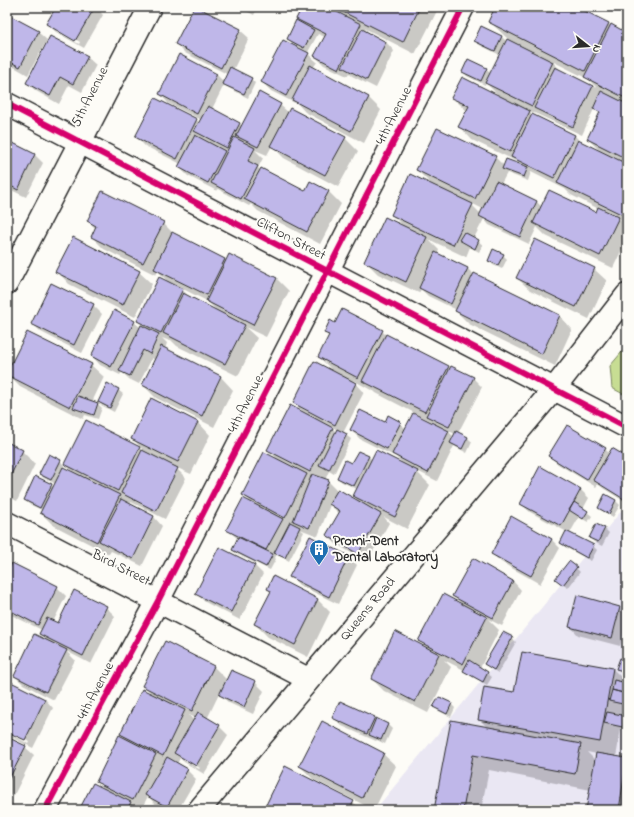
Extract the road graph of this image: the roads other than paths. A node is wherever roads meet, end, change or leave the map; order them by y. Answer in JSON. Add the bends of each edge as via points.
{"nodes":[{"id":1,"x":150,"y":7,"type":"edge"},
{"id":2,"x":463,"y":7,"type":"edge"},
{"id":3,"x":7,"y":104,"type":"edge"},
{"id":4,"x":80,"y":142,"type":"junction"},
{"id":5,"x":327,"y":271,"type":"junction"},
{"id":6,"x":7,"y":283,"type":"edge"},
{"id":7,"x":627,"y":295,"type":"edge"},
{"id":8,"x":554,"y":389,"type":"junction"},
{"id":9,"x":627,"y":427,"type":"edge"},
{"id":10,"x":7,"y":523,"type":"edge"},
{"id":11,"x":158,"y":601,"type":"junction"},
{"id":12,"x":308,"y":679,"type":"junction"},
{"id":13,"x":45,"y":810,"type":"edge"},
{"id":14,"x":199,"y":810,"type":"edge"}],
"edges":[{"from":1,"to":4,"type":"street","name":"5th Avenue"},
{"from":2,"to":5,"type":"street","name":"4th Avenue"},
{"from":3,"to":4,"type":"street","name":"Clifton Street"},
{"from":4,"to":5,"type":"street","name":"Clifton Street"},
{"from":4,"to":6,"type":"street","name":"5th Avenue"},
{"from":5,"to":8,"type":"street","name":"Clifton Street"},
{"from":5,"to":11,"type":"street","name":"4th Avenue"},
{"from":7,"to":8,"type":"street","name":"Queens Road"},
{"from":8,"to":9,"type":"street","name":"Clifton Street"},
{"from":8,"to":12,"type":"street","name":"Queens Road"},
{"from":10,"to":11,"type":"street","name":"Bird Street"},
{"from":11,"to":12,"type":"street","name":"Bird Street"},
{"from":11,"to":13,"type":"street","name":"4th Avenue"},
{"from":12,"to":14,"type":"street","name":"Queens Road"}]}
